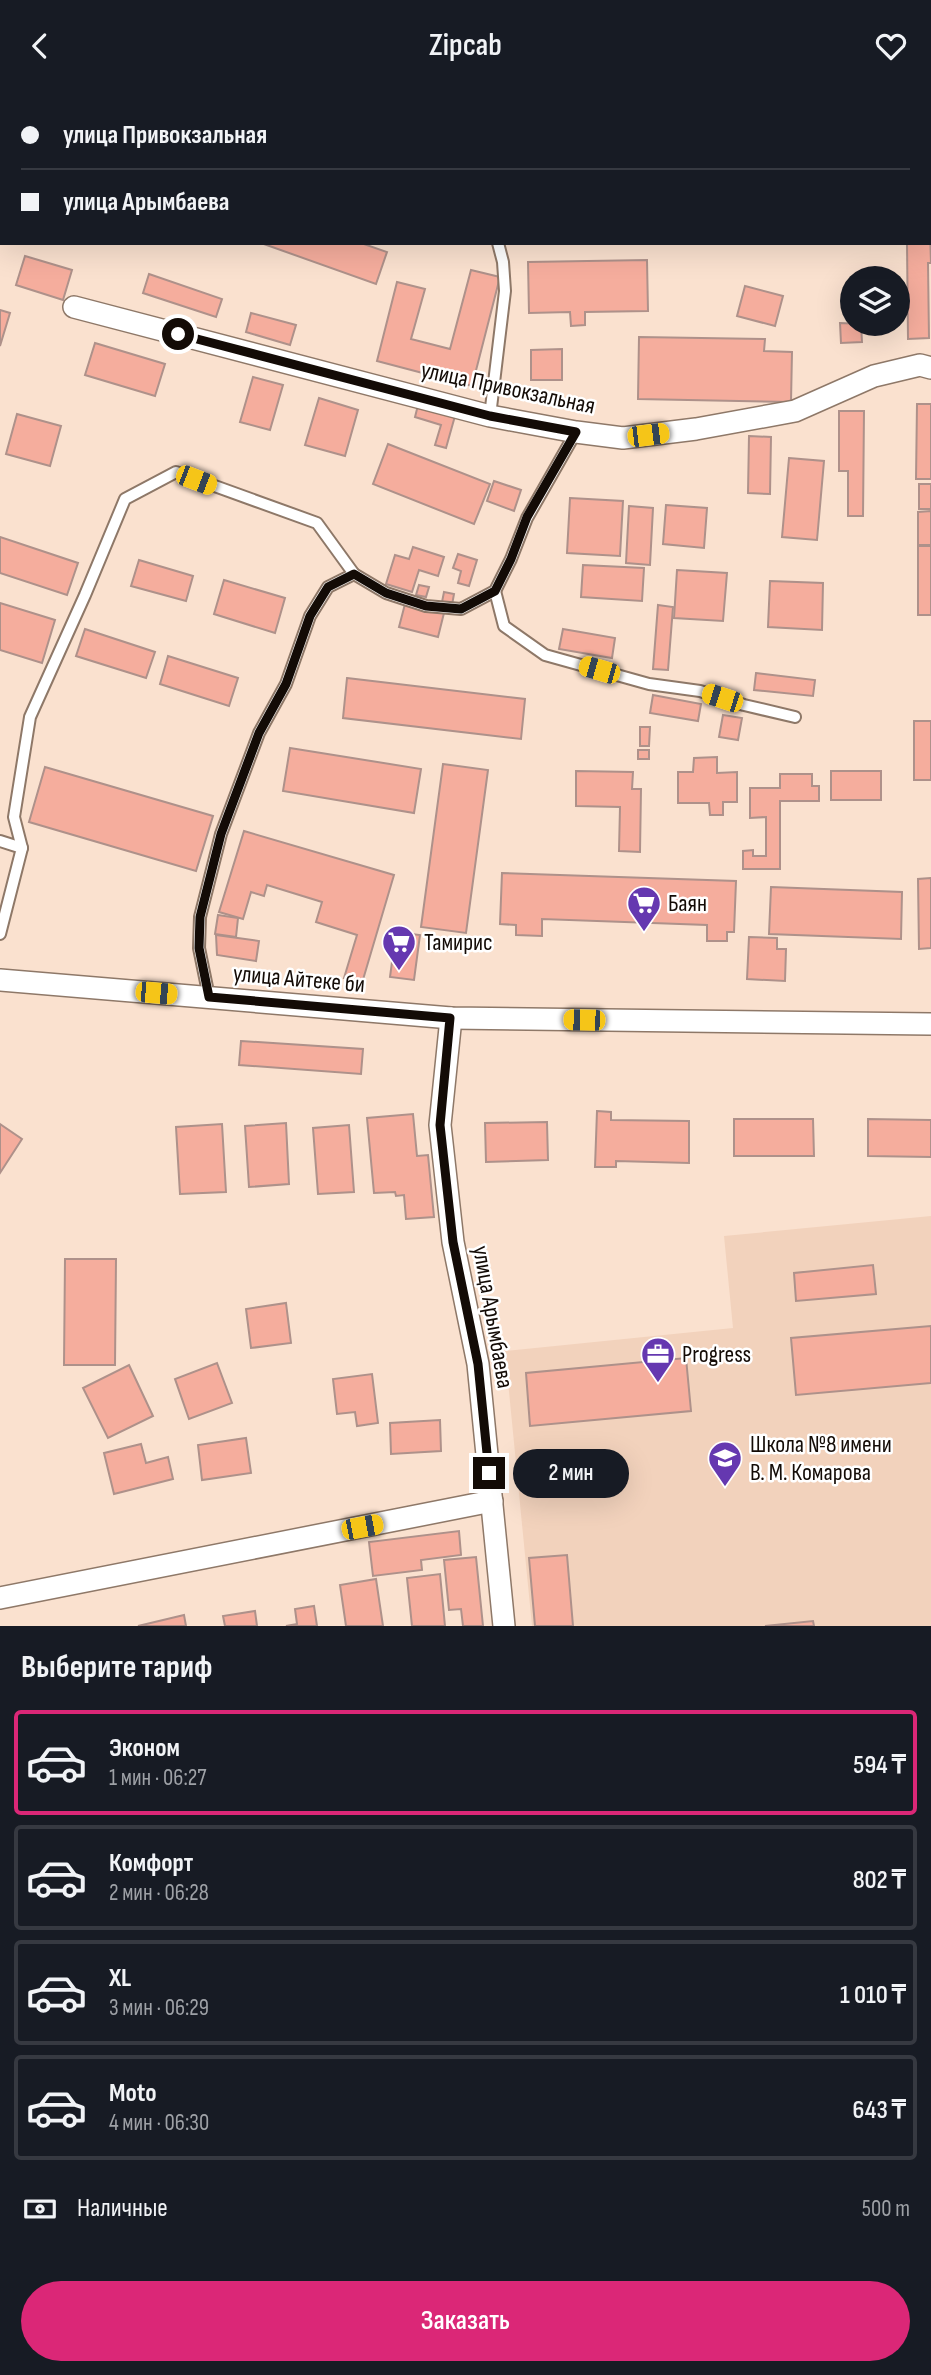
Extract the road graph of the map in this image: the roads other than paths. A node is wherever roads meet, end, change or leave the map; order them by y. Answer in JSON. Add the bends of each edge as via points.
{"nodes":[{"id":1,"x":498,"y":245,"type":"edge"},
{"id":2,"x":74,"y":307,"type":"dead end"},
{"id":3,"x":931,"y":368,"type":"edge"},
{"id":4,"x":490,"y":416,"type":"junction"},
{"id":5,"x":576,"y":432,"type":"junction"},
{"id":6,"x":354,"y":574,"type":"junction"},
{"id":7,"x":495,"y":591,"type":"junction"},
{"id":8,"x":795,"y":717,"type":"dead end"},
{"id":9,"x":0,"y":842,"type":"edge"},
{"id":10,"x":22,"y":848,"type":"junction"},
{"id":11,"x":0,"y":934,"type":"edge"},
{"id":12,"x":0,"y":980,"type":"edge"},
{"id":13,"x":209,"y":997,"type":"junction"},
{"id":14,"x":450,"y":1018,"type":"junction"},
{"id":15,"x":931,"y":1024,"type":"edge"},
{"id":16,"x":492,"y":1501,"type":"junction"},
{"id":17,"x":0,"y":1598,"type":"edge"},
{"id":18,"x":504,"y":1626,"type":"edge"}],
"edges":[{"from":1,"to":4,"type":"lane","via":[[505,291]]},
{"from":2,"to":4,"type":"street","name":"улица Привокзальная"},
{"from":3,"to":5,"type":"street","name":"улица Привокзальная","via":[[920,365],[874,376],[795,411],[709,427],[624,438]]},
{"from":4,"to":5,"type":"street","name":"улица Привокзальная"},
{"from":5,"to":7,"type":"lane","via":[[527,517]]},
{"from":6,"to":7,"type":"lane","via":[[386,593],[426,606],[461,609]]},
{"from":6,"to":10,"type":"lane","via":[[317,523],[176,472],[125,499],[30,717],[14,817]]},
{"from":6,"to":13,"type":"lane","via":[[328,587],[310,616],[221,834],[200,917],[199,948]]},
{"from":7,"to":8,"type":"lane","via":[[504,626],[545,655]]},
{"from":9,"to":10,"type":"lane"},
{"from":10,"to":11,"type":"lane"},
{"from":12,"to":13,"type":"street","name":"улица Айтеке би"},
{"from":13,"to":14,"type":"street","name":"улица Айтеке би"},
{"from":14,"to":15,"type":"street","name":"улица Айтеке би"},
{"from":14,"to":16,"type":"street","name":"улица Арымбаева","via":[[440,1125],[453,1242],[478,1364]]},
{"from":16,"to":17,"type":"street"},
{"from":16,"to":18,"type":"street","name":"улица Арымбаева"}]}
